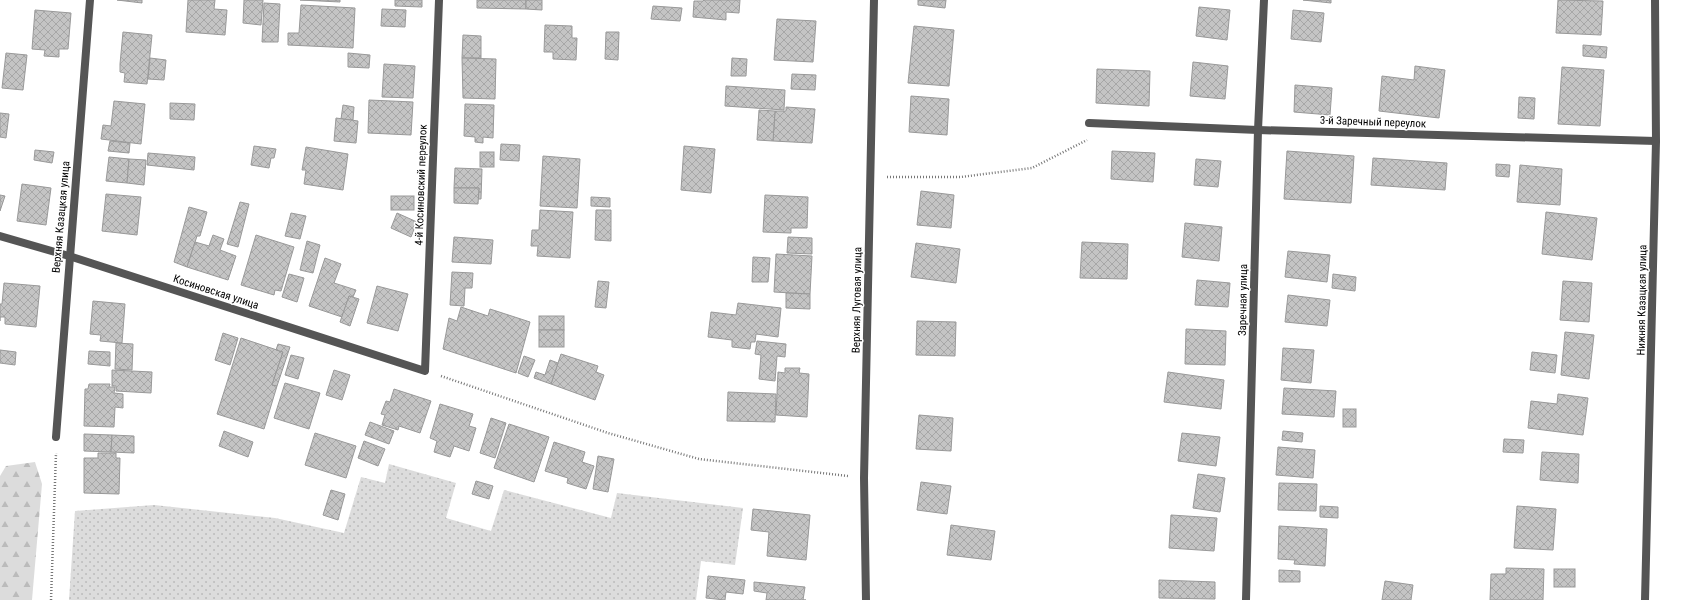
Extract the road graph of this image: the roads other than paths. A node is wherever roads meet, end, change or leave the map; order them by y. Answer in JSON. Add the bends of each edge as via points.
{"nodes":[{"id":1,"x":90,"y":0,"type":"edge"},
{"id":2,"x":439,"y":0,"type":"edge"},
{"id":3,"x":874,"y":0,"type":"edge"},
{"id":4,"x":1264,"y":0,"type":"edge"},
{"id":5,"x":1655,"y":0,"type":"edge"},
{"id":6,"x":1089,"y":123,"type":"road end"},
{"id":7,"x":1258,"y":130,"type":"junction"},
{"id":8,"x":1656,"y":141,"type":"junction"},
{"id":9,"x":0,"y":236,"type":"edge"},
{"id":10,"x":69,"y":256,"type":"junction"},
{"id":11,"x":425,"y":371,"type":"joint"},
{"id":12,"x":56,"y":437,"type":"road end"},
{"id":13,"x":866,"y":600,"type":"edge"},
{"id":14,"x":1246,"y":600,"type":"edge"},
{"id":15,"x":1645,"y":600,"type":"edge"}],
"edges":[{"from":1,"to":10,"type":"street","name":"Верхняя Казацкая улица"},
{"from":2,"to":11,"type":"street","name":"4-й Косиновский переулок"},
{"from":3,"to":13,"type":"street","name":"Верхняя Луговая улица","via":[[864,478]]},
{"from":4,"to":7,"type":"street","name":"Заречная улица"},
{"from":5,"to":8,"type":"street","name":"Нижняя Казацкая улица"},
{"from":6,"to":7,"type":"street","name":"3-й Заречный переулок"},
{"from":7,"to":8,"type":"street","name":"3-й Заречный переулок"},
{"from":7,"to":14,"type":"street","name":"Заречная улица"},
{"from":8,"to":15,"type":"street","name":"Нижняя Казацкая улица"},
{"from":9,"to":10,"type":"street","name":"Косиновская улица"},
{"from":10,"to":11,"type":"street","name":"Косиновская улица"},
{"from":10,"to":12,"type":"street","name":"Верхняя Казацкая улица"}]}
